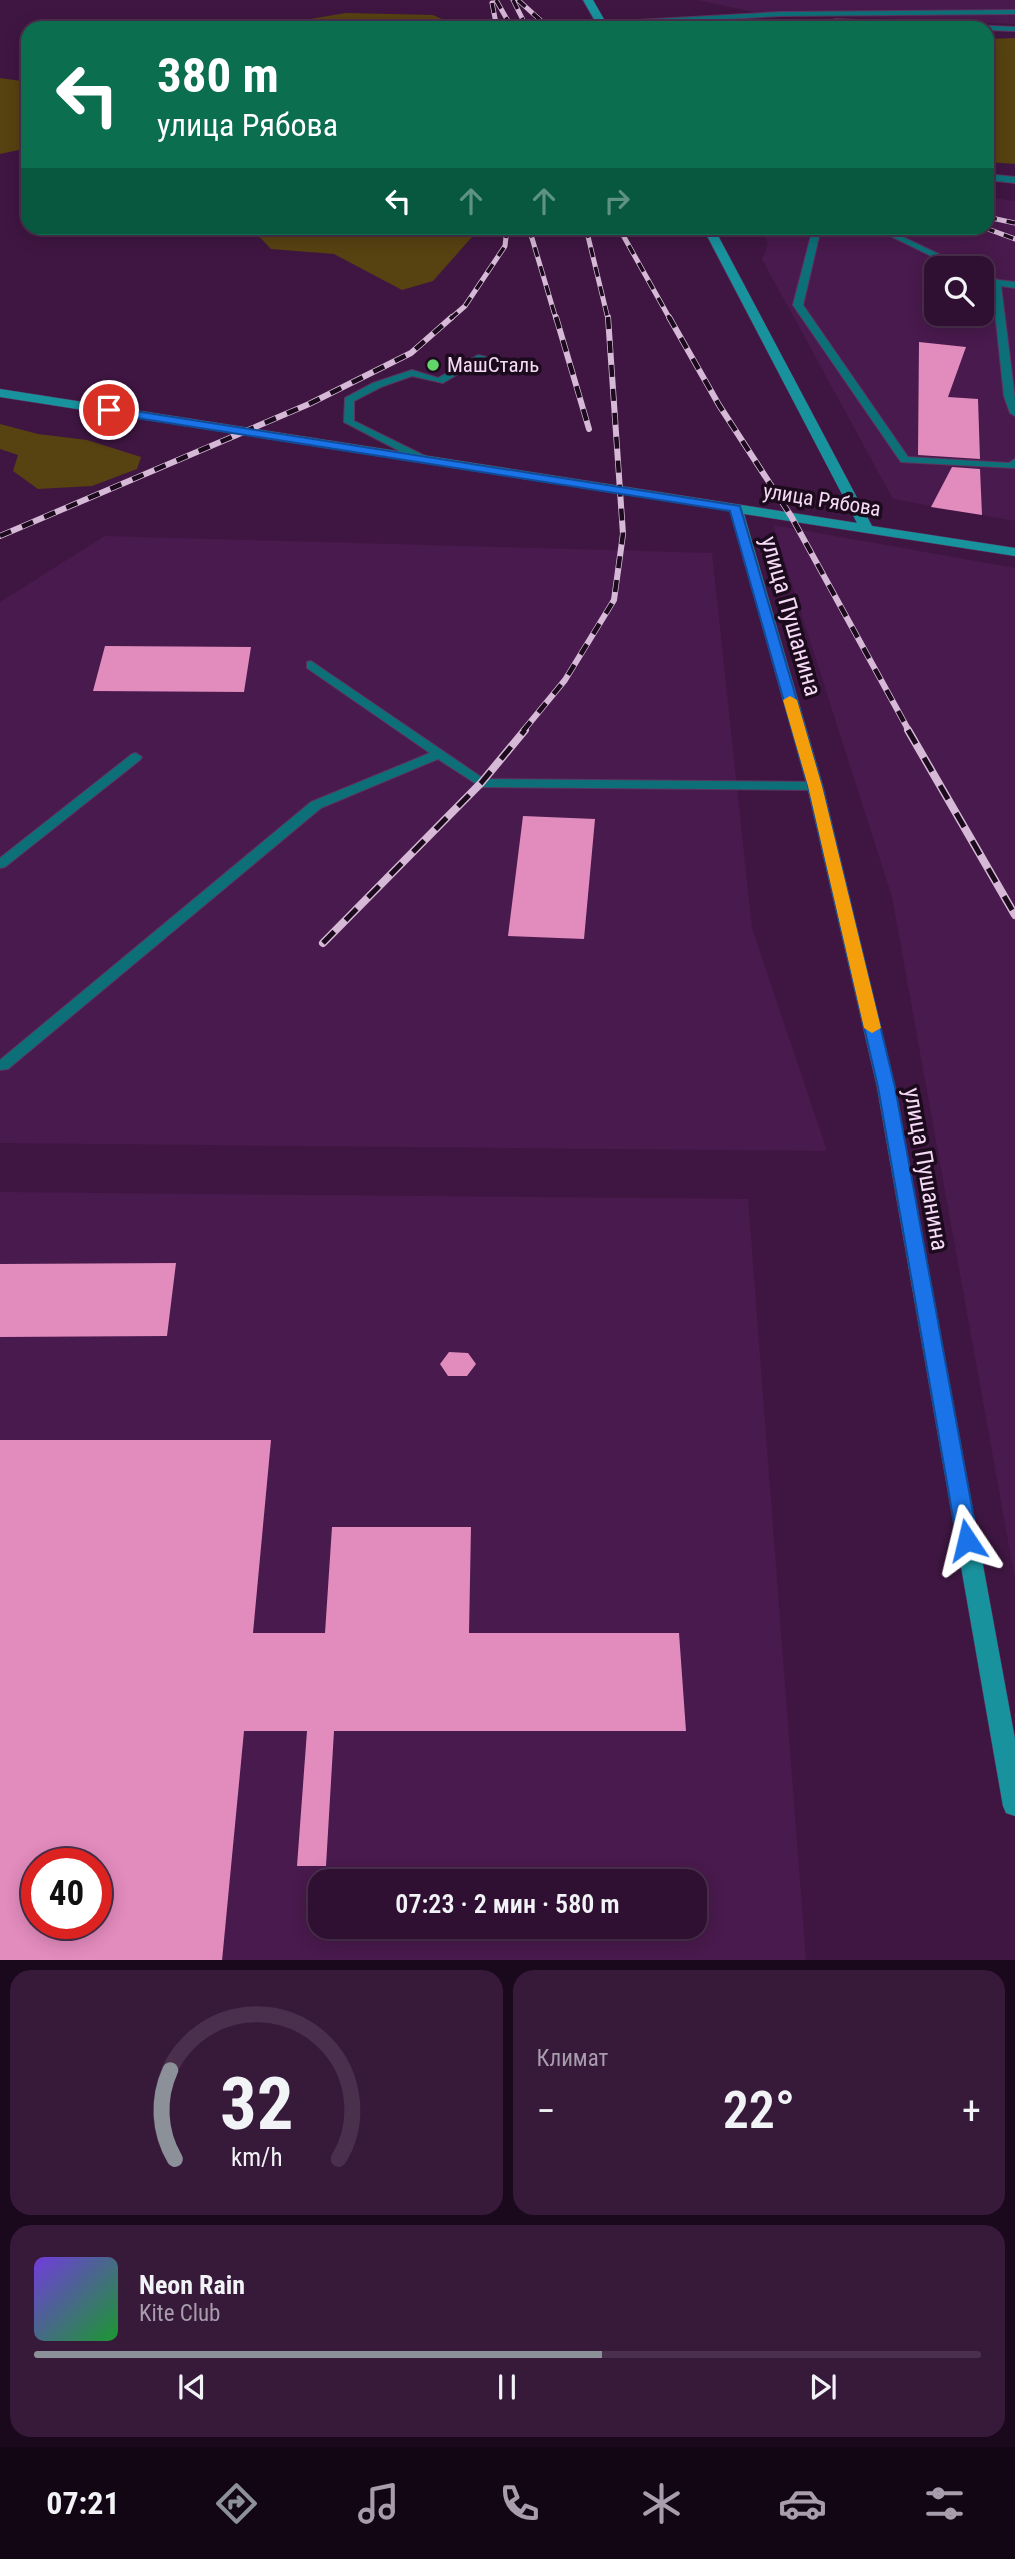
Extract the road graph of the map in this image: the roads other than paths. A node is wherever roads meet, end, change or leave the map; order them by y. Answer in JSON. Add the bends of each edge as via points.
{"nodes":[{"id":1,"x":588,"y":0,"type":"edge"},
{"id":2,"x":875,"y":0,"type":"edge"},
{"id":3,"x":878,"y":12,"type":"junction"},
{"id":4,"x":1015,"y":12,"type":"edge"},
{"id":5,"x":732,"y":17,"type":"junction"},
{"id":6,"x":599,"y":21,"type":"edge"},
{"id":7,"x":674,"y":21,"type":"edge"},
{"id":8,"x":826,"y":21,"type":"edge"},
{"id":9,"x":994,"y":28,"type":"edge"},
{"id":10,"x":1015,"y":29,"type":"edge"},
{"id":11,"x":994,"y":178,"type":"edge"},
{"id":12,"x":1015,"y":180,"type":"edge"},
{"id":13,"x":712,"y":235,"type":"edge"},
{"id":14,"x":815,"y":235,"type":"edge"},
{"id":15,"x":893,"y":235,"type":"edge"},
{"id":16,"x":938,"y":256,"type":"edge"},
{"id":17,"x":996,"y":282,"type":"joint"},
{"id":18,"x":1015,"y":285,"type":"edge"},
{"id":19,"x":481,"y":357,"type":"dead end"},
{"id":20,"x":0,"y":393,"type":"edge"},
{"id":21,"x":1015,"y":413,"type":"edge"},
{"id":22,"x":423,"y":459,"type":"junction"},
{"id":23,"x":1015,"y":463,"type":"edge"},
{"id":24,"x":736,"y":508,"type":"junction"},
{"id":25,"x":866,"y":527,"type":"junction"},
{"id":26,"x":1015,"y":552,"type":"edge"},
{"id":27,"x":311,"y":665,"type":"dead end"},
{"id":28,"x":439,"y":754,"type":"junction"},
{"id":29,"x":136,"y":757,"type":"dead end"},
{"id":30,"x":815,"y":786,"type":"junction"},
{"id":31,"x":0,"y":864,"type":"edge"},
{"id":32,"x":0,"y":1065,"type":"edge"},
{"id":33,"x":1015,"y":1807,"type":"edge"}],
"edges":[{"from":1,"to":6,"type":"street"},
{"from":2,"to":3,"type":"lane"},
{"from":3,"to":4,"type":"lane"},
{"from":3,"to":5,"type":"lane"},
{"from":5,"to":7,"type":"lane"},
{"from":5,"to":8,"type":"lane"},
{"from":9,"to":10,"type":"lane"},
{"from":11,"to":12,"type":"lane"},
{"from":13,"to":25,"type":"street"},
{"from":14,"to":23,"type":"lane","via":[[798,305],[905,460]]},
{"from":15,"to":16,"type":"lane"},
{"from":17,"to":18,"type":"lane"},
{"from":17,"to":21,"type":"lane"},
{"from":19,"to":22,"type":"lane","via":[[439,381],[412,373],[349,400],[349,422]]},
{"from":20,"to":22,"type":"street","name":"улица Рябова"},
{"from":22,"to":24,"type":"street","name":"улица Рябова"},
{"from":24,"to":25,"type":"street","name":"улица Рябова"},
{"from":24,"to":30,"type":"street","name":"улица Пушанина"},
{"from":25,"to":26,"type":"street","name":"улица Рябова"},
{"from":27,"to":28,"type":"lane"},
{"from":28,"to":30,"type":"lane","via":[[481,783]]},
{"from":28,"to":32,"type":"lane","via":[[316,805]]},
{"from":29,"to":31,"type":"lane"},
{"from":30,"to":33,"type":"street","name":"улица Пушанина","via":[[886,1087]]}]}
